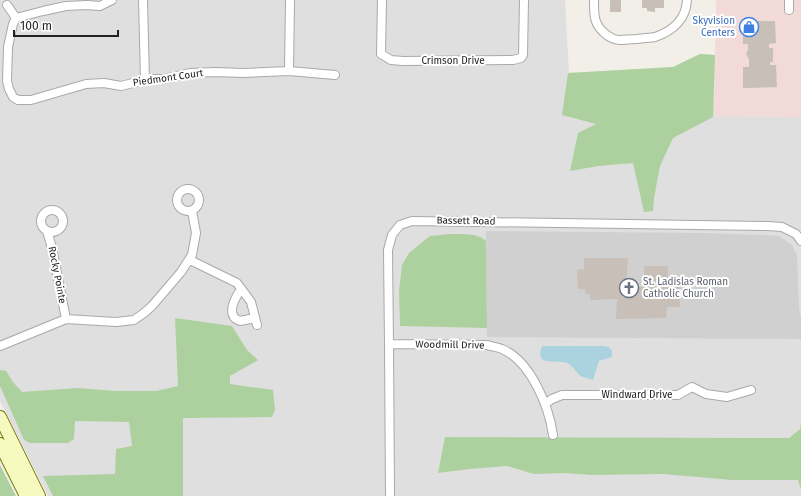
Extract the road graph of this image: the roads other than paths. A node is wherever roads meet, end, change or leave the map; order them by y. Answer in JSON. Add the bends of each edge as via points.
{"nodes":[{"id":1,"x":112,"y":0,"type":"edge"},
{"id":2,"x":144,"y":0,"type":"edge"},
{"id":3,"x":290,"y":0,"type":"edge"},
{"id":4,"x":382,"y":0,"type":"edge"},
{"id":5,"x":524,"y":0,"type":"edge"},
{"id":6,"x":594,"y":0,"type":"edge"},
{"id":7,"x":687,"y":0,"type":"edge"},
{"id":8,"x":789,"y":0,"type":"edge"},
{"id":9,"x":7,"y":5,"type":"dead end"},
{"id":10,"x":789,"y":10,"type":"dead end"},
{"id":11,"x":16,"y":18,"type":"junction"},
{"id":12,"x":289,"y":71,"type":"junction"},
{"id":13,"x":335,"y":75,"type":"dead end"},
{"id":14,"x":145,"y":80,"type":"junction"},
{"id":15,"x":192,"y":211,"type":"dead end"},
{"id":16,"x":48,"y":231,"type":"dead end"},
{"id":17,"x":801,"y":241,"type":"edge"},
{"id":18,"x":190,"y":260,"type":"junction"},
{"id":19,"x":242,"y":289,"type":"junction"},
{"id":20,"x":66,"y":319,"type":"junction"},
{"id":21,"x":390,"y":344,"type":"junction"},
{"id":22,"x":0,"y":346,"type":"edge"},
{"id":23,"x":751,"y":390,"type":"dead end"},
{"id":24,"x":545,"y":404,"type":"junction"},
{"id":25,"x":0,"y":417,"type":"edge"},
{"id":26,"x":553,"y":435,"type":"dead end"},
{"id":27,"x":0,"y":444,"type":"edge"},
{"id":28,"x":26,"y":496,"type":"edge"},
{"id":29,"x":40,"y":496,"type":"edge"},
{"id":30,"x":390,"y":496,"type":"edge"}],
"edges":[{"from":1,"to":11,"type":"street","via":[[100,6],[66,6]]},
{"from":2,"to":14,"type":"street"},
{"from":3,"to":12,"type":"street"},
{"from":4,"to":5,"type":"street","name":"Crimson Drive","via":[[381,54],[391,60],[403,61],[521,58]]},
{"from":6,"to":7,"type":"street","via":[[595,20],[604,33],[618,40],[630,40],[654,37],[675,27],[685,13]]},
{"from":8,"to":10,"type":"street"},
{"from":9,"to":11,"type":"street"},
{"from":11,"to":14,"type":"street","name":"Piedmont Court","via":[[8,46],[7,81],[13,97],[18,100],[31,100],[86,84],[104,83],[121,86]]},
{"from":12,"to":13,"type":"street","name":"Piedmont Court"},
{"from":12,"to":14,"type":"street","name":"Piedmont Court","via":[[190,73]]},
{"from":15,"to":18,"type":"street","via":[[196,233]]},
{"from":16,"to":20,"type":"street","name":"Rocky Pointe"},
{"from":17,"to":21,"type":"street","name":"Bassett Road","via":[[796,234],[782,227],[412,221],[400,225],[392,235],[388,250]]},
{"from":18,"to":19,"type":"street","via":[[237,283]]},
{"from":18,"to":20,"type":"street","via":[[152,306],[134,320],[116,322]]},
{"from":19,"to":19,"type":"street","via":[[251,302],[256,322],[240,321],[233,316],[232,306]]},
{"from":20,"to":22,"type":"street"},
{"from":21,"to":24,"type":"street","name":"Woodmill Drive","via":[[487,345],[502,349],[524,366]]},
{"from":21,"to":30,"type":"street","name":"Bassett Road"},
{"from":23,"to":24,"type":"street","name":"Windward Drive","via":[[727,397],[706,394],[692,387],[678,395],[562,395]]},
{"from":24,"to":26,"type":"street","name":"Woodmill Drive"},
{"from":25,"to":29,"type":"main road"},
{"from":27,"to":28,"type":"main road"}]}
